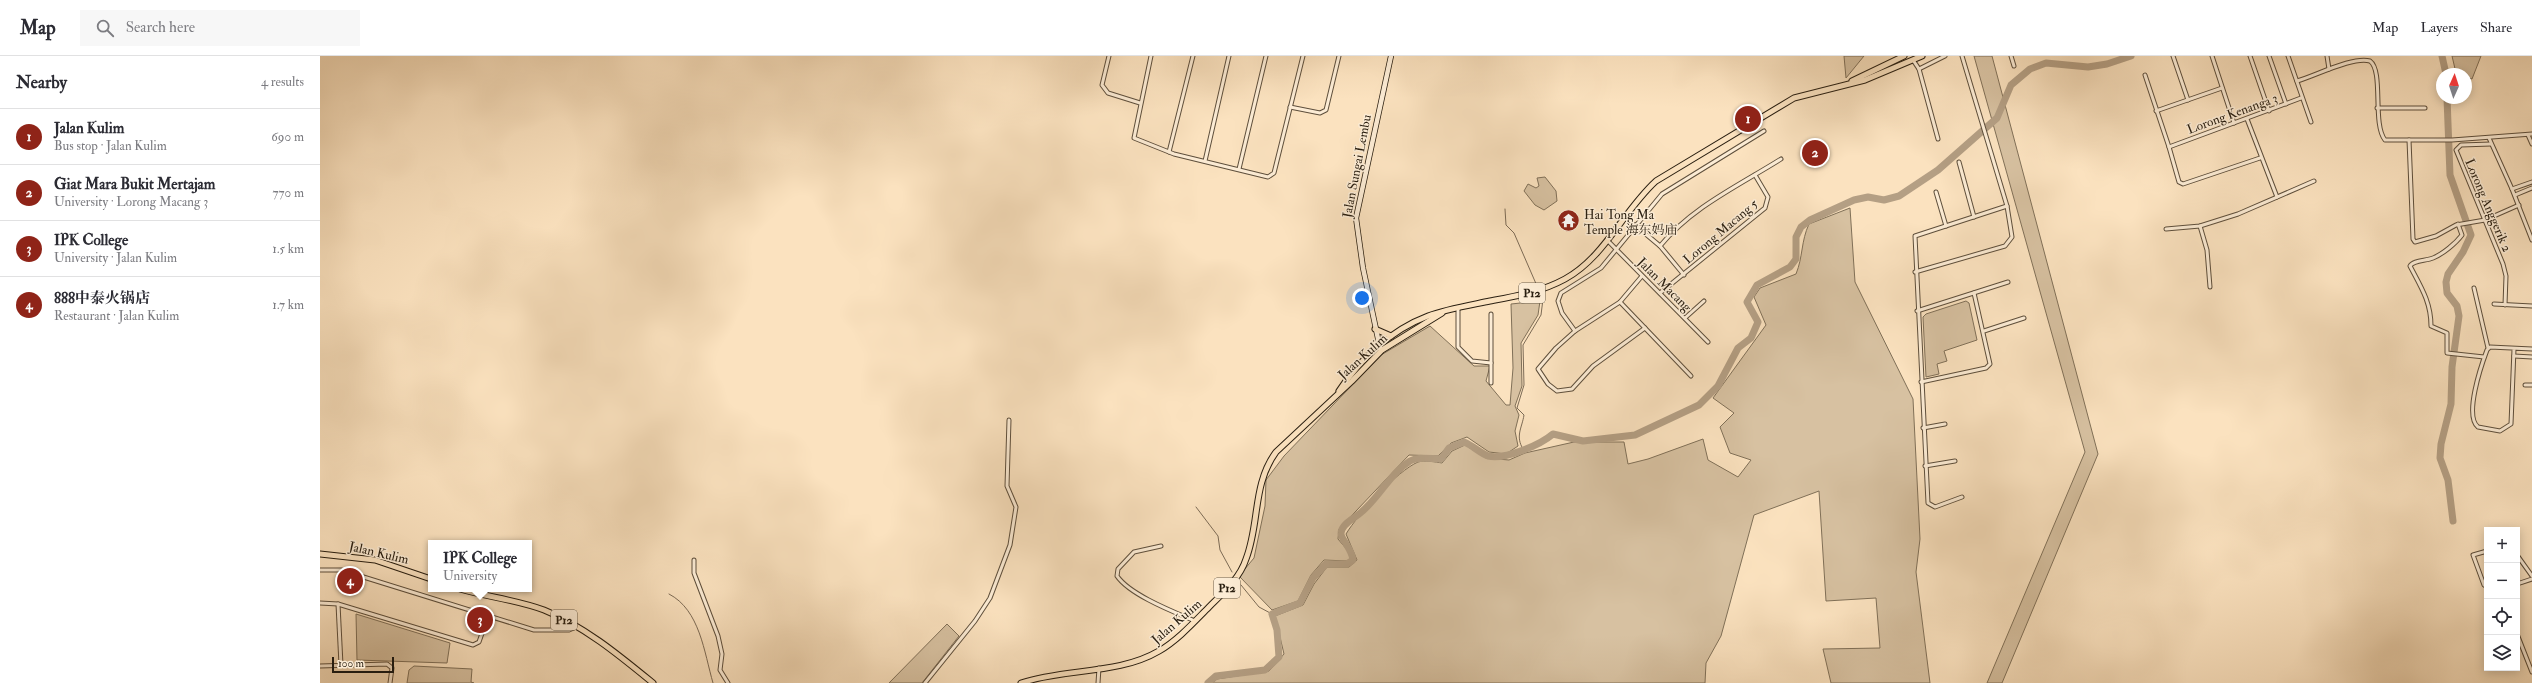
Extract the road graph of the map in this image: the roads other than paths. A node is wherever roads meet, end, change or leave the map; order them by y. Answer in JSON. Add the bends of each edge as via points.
{"nodes":[{"id":1,"x":1109,"y":56,"type":"edge"},
{"id":2,"x":1151,"y":56,"type":"edge"},
{"id":3,"x":1193,"y":56,"type":"edge"},
{"id":4,"x":1229,"y":56,"type":"edge"},
{"id":5,"x":1266,"y":56,"type":"edge"},
{"id":6,"x":1303,"y":56,"type":"edge"},
{"id":7,"x":1338,"y":56,"type":"edge"},
{"id":8,"x":1390,"y":56,"type":"edge"},
{"id":9,"x":1904,"y":56,"type":"edge"},
{"id":10,"x":1922,"y":56,"type":"edge"},
{"id":11,"x":1945,"y":56,"type":"edge"},
{"id":12,"x":1962,"y":56,"type":"edge"},
{"id":13,"x":2010,"y":56,"type":"edge"},
{"id":14,"x":2173,"y":56,"type":"edge"},
{"id":15,"x":2212,"y":56,"type":"edge"},
{"id":16,"x":2250,"y":56,"type":"edge"},
{"id":17,"x":2268,"y":56,"type":"edge"},
{"id":18,"x":2288,"y":56,"type":"edge"},
{"id":19,"x":2327,"y":56,"type":"edge"},
{"id":20,"x":1913,"y":60,"type":"junction"},
{"id":21,"x":2014,"y":66,"type":"dead end"},
{"id":22,"x":1919,"y":68,"type":"junction"},
{"id":23,"x":2329,"y":69,"type":"junction"},
{"id":24,"x":2146,"y":75,"type":"dead end"},
{"id":25,"x":2297,"y":82,"type":"junction"},
{"id":26,"x":1846,"y":84,"type":"junction"},
{"id":27,"x":2222,"y":88,"type":"junction"},
{"id":28,"x":2301,"y":98,"type":"junction"},
{"id":29,"x":2188,"y":100,"type":"junction"},
{"id":30,"x":1140,"y":103,"type":"junction"},
{"id":31,"x":2286,"y":104,"type":"junction"},
{"id":32,"x":1290,"y":107,"type":"junction"},
{"id":33,"x":2377,"y":108,"type":"junction"},
{"id":34,"x":2425,"y":108,"type":"dead end"},
{"id":35,"x":2156,"y":111,"type":"junction"},
{"id":36,"x":2268,"y":111,"type":"junction"},
{"id":37,"x":2247,"y":119,"type":"junction"},
{"id":38,"x":2310,"y":122,"type":"dead end"},
{"id":39,"x":2234,"y":123,"type":"junction"},
{"id":40,"x":1764,"y":131,"type":"dead end"},
{"id":41,"x":2530,"y":134,"type":"edge"},
{"id":42,"x":2489,"y":138,"type":"junction"},
{"id":43,"x":1938,"y":139,"type":"dead end"},
{"id":44,"x":2409,"y":140,"type":"junction"},
{"id":45,"x":2491,"y":144,"type":"junction"},
{"id":46,"x":2532,"y":144,"type":"edge"},
{"id":47,"x":2169,"y":146,"type":"junction"},
{"id":48,"x":1169,"y":152,"type":"junction"},
{"id":49,"x":2260,"y":158,"type":"junction"},
{"id":50,"x":1781,"y":159,"type":"dead end"},
{"id":51,"x":1205,"y":161,"type":"junction"},
{"id":52,"x":1959,"y":162,"type":"dead end"},
{"id":53,"x":1238,"y":169,"type":"junction"},
{"id":54,"x":1755,"y":175,"type":"junction"},
{"id":55,"x":2314,"y":181,"type":"dead end"},
{"id":56,"x":2532,"y":182,"type":"edge"},
{"id":57,"x":2532,"y":188,"type":"edge"},
{"id":58,"x":2512,"y":189,"type":"junction"},
{"id":59,"x":1936,"y":192,"type":"dead end"},
{"id":60,"x":2515,"y":195,"type":"junction"},
{"id":61,"x":2277,"y":197,"type":"junction"},
{"id":62,"x":2519,"y":205,"type":"junction"},
{"id":63,"x":2007,"y":206,"type":"junction"},
{"id":64,"x":1974,"y":217,"type":"junction"},
{"id":65,"x":2485,"y":220,"type":"junction"},
{"id":66,"x":2460,"y":224,"type":"junction"},
{"id":67,"x":1635,"y":225,"type":"junction"},
{"id":68,"x":2532,"y":225,"type":"edge"},
{"id":69,"x":1946,"y":226,"type":"junction"},
{"id":70,"x":2200,"y":226,"type":"junction"},
{"id":71,"x":2527,"y":227,"type":"junction"},
{"id":72,"x":2166,"y":229,"type":"dead end"},
{"id":73,"x":2531,"y":234,"type":"edge"},
{"id":74,"x":2532,"y":240,"type":"edge"},
{"id":75,"x":1608,"y":241,"type":"junction"},
{"id":76,"x":1660,"y":246,"type":"junction"},
{"id":77,"x":1617,"y":250,"type":"junction"},
{"id":78,"x":1916,"y":272,"type":"junction"},
{"id":79,"x":1684,"y":275,"type":"junction"},
{"id":80,"x":1642,"y":276,"type":"junction"},
{"id":81,"x":2008,"y":282,"type":"dead end"},
{"id":82,"x":2210,"y":287,"type":"dead end"},
{"id":83,"x":2474,"y":288,"type":"dead end"},
{"id":84,"x":1974,"y":292,"type":"junction"},
{"id":85,"x":1660,"y":293,"type":"junction"},
{"id":86,"x":1704,"y":301,"type":"dead end"},
{"id":87,"x":1620,"y":302,"type":"junction"},
{"id":88,"x":2494,"y":304,"type":"dead end"},
{"id":89,"x":2505,"y":305,"type":"junction"},
{"id":90,"x":2532,"y":306,"type":"edge"},
{"id":91,"x":1458,"y":308,"type":"junction"},
{"id":92,"x":1918,"y":311,"type":"junction"},
{"id":93,"x":1442,"y":313,"type":"junction"},
{"id":94,"x":1491,"y":314,"type":"dead end"},
{"id":95,"x":1685,"y":318,"type":"junction"},
{"id":96,"x":2024,"y":318,"type":"dead end"},
{"id":97,"x":1645,"y":328,"type":"junction"},
{"id":98,"x":1375,"y":329,"type":"junction"},
{"id":99,"x":1575,"y":331,"type":"junction"},
{"id":100,"x":1984,"y":331,"type":"junction"},
{"id":101,"x":1391,"y":336,"type":"junction"},
{"id":102,"x":1708,"y":342,"type":"dead end"},
{"id":103,"x":1380,"y":348,"type":"junction"},
{"id":104,"x":2488,"y":348,"type":"junction"},
{"id":105,"x":2514,"y":349,"type":"junction"},
{"id":106,"x":2532,"y":349,"type":"edge"},
{"id":107,"x":2514,"y":356,"type":"junction"},
{"id":108,"x":2484,"y":357,"type":"junction"},
{"id":109,"x":2532,"y":357,"type":"edge"},
{"id":110,"x":1491,"y":364,"type":"junction"},
{"id":111,"x":1691,"y":376,"type":"dead end"},
{"id":112,"x":1921,"y":382,"type":"junction"},
{"id":113,"x":1490,"y":383,"type":"dead end"},
{"id":114,"x":2525,"y":385,"type":"dead end"},
{"id":115,"x":2532,"y":385,"type":"edge"},
{"id":116,"x":1009,"y":420,"type":"dead end"},
{"id":117,"x":1945,"y":424,"type":"dead end"},
{"id":118,"x":1923,"y":428,"type":"junction"},
{"id":119,"x":1954,"y":461,"type":"dead end"},
{"id":120,"x":1925,"y":466,"type":"junction"},
{"id":121,"x":1962,"y":497,"type":"dead end"},
{"id":122,"x":1161,"y":546,"type":"dead end"},
{"id":123,"x":2484,"y":551,"type":"edge"},
{"id":124,"x":320,"y":554,"type":"edge"},
{"id":125,"x":2520,"y":559,"type":"edge"},
{"id":126,"x":694,"y":560,"type":"dead end"},
{"id":127,"x":320,"y":570,"type":"edge"},
{"id":128,"x":2532,"y":576,"type":"edge"},
{"id":129,"x":428,"y":578,"type":"edge"},
{"id":130,"x":2532,"y":579,"type":"edge"},
{"id":131,"x":2484,"y":583,"type":"edge"},
{"id":132,"x":2520,"y":583,"type":"edge"},
{"id":133,"x":472,"y":592,"type":"edge"},
{"id":134,"x":320,"y":603,"type":"edge"},
{"id":135,"x":338,"y":604,"type":"junction"},
{"id":136,"x":488,"y":616,"type":"junction"},
{"id":137,"x":1195,"y":620,"type":"junction"},
{"id":138,"x":576,"y":627,"type":"junction"},
{"id":139,"x":2517,"y":635,"type":"edge"},
{"id":140,"x":341,"y":665,"type":"junction"},
{"id":141,"x":320,"y":666,"type":"edge"},
{"id":142,"x":1099,"y":668,"type":"junction"},
{"id":143,"x":2532,"y":672,"type":"edge"},
{"id":144,"x":390,"y":683,"type":"edge"},
{"id":145,"x":653,"y":683,"type":"edge"},
{"id":146,"x":728,"y":683,"type":"edge"},
{"id":147,"x":925,"y":683,"type":"edge"},
{"id":148,"x":1021,"y":683,"type":"edge"},
{"id":149,"x":1098,"y":683,"type":"edge"}],
"edges":[{"from":1,"to":30,"type":"street","via":[[1102,85],[1105,90]]},
{"from":2,"to":30,"type":"street"},
{"from":3,"to":48,"type":"street"},
{"from":4,"to":51,"type":"street"},
{"from":5,"to":53,"type":"street"},
{"from":6,"to":32,"type":"street"},
{"from":7,"to":32,"type":"street","via":[[1324,112]]},
{"from":8,"to":98,"type":"main road","name":"Jalan Sungai Lembu","via":[[1356,218],[1357,236]]},
{"from":9,"to":26,"type":"main road"},
{"from":10,"to":20,"type":"main road"},
{"from":11,"to":22,"type":"street"},
{"from":12,"to":63,"type":"street"},
{"from":13,"to":21,"type":"street"},
{"from":14,"to":29,"type":"street"},
{"from":15,"to":27,"type":"street"},
{"from":16,"to":36,"type":"street"},
{"from":17,"to":31,"type":"street"},
{"from":18,"to":25,"type":"street"},
{"from":19,"to":23,"type":"street"},
{"from":20,"to":22,"type":"street"},
{"from":20,"to":26,"type":"main road","via":[[1865,80]]},
{"from":22,"to":43,"type":"street"},
{"from":23,"to":25,"type":"street"},
{"from":23,"to":33,"type":"street","via":[[2367,60],[2374,64]]},
{"from":24,"to":35,"type":"street"},
{"from":25,"to":28,"type":"street"},
{"from":26,"to":75,"type":"main road","name":"Jalan Kulim","number":"P12","via":[[1803,94],[1783,103],[1656,181],[1641,195]]},
{"from":27,"to":29,"type":"street"},
{"from":27,"to":39,"type":"street"},
{"from":28,"to":31,"type":"street","name":"Lorong Kenanga 3"},
{"from":28,"to":38,"type":"street"},
{"from":29,"to":35,"type":"street"},
{"from":30,"to":48,"type":"street","via":[[1133,133],[1137,141]]},
{"from":31,"to":36,"type":"street","name":"Lorong Kenanga 3"},
{"from":32,"to":53,"type":"street","via":[[1274,173],[1268,177]]},
{"from":33,"to":34,"type":"street"},
{"from":33,"to":44,"type":"street","via":[[2384,139]]},
{"from":35,"to":47,"type":"street"},
{"from":36,"to":37,"type":"street","name":"Lorong Kenanga 3"},
{"from":37,"to":39,"type":"street","name":"Lorong Kenanga 3"},
{"from":37,"to":49,"type":"street"},
{"from":39,"to":47,"type":"street","name":"Lorong Kenanga 3"},
{"from":40,"to":67,"type":"street","via":[[1662,194]]},
{"from":41,"to":42,"type":"street"},
{"from":41,"to":46,"type":"street"},
{"from":42,"to":44,"type":"street"},
{"from":42,"to":45,"type":"street","name":"Lorong Anggerik 2"},
{"from":44,"to":66,"type":"street","via":[[2413,239],[2418,242]]},
{"from":45,"to":58,"type":"street","name":"Lorong Anggerik 2"},
{"from":45,"to":65,"type":"street","name":"Lorong Anggerik 2","via":[[2461,146],[2456,150]]},
{"from":47,"to":49,"type":"street","via":[[2179,182],[2183,184]]},
{"from":48,"to":51,"type":"street"},
{"from":49,"to":61,"type":"street"},
{"from":50,"to":54,"type":"street"},
{"from":51,"to":53,"type":"street"},
{"from":52,"to":64,"type":"street"},
{"from":54,"to":76,"type":"street","via":[[1696,211],[1676,227]]},
{"from":54,"to":79,"type":"street","name":"Lorong Macang 5","via":[[1768,197],[1766,208]]},
{"from":55,"to":61,"type":"street"},
{"from":56,"to":58,"type":"street"},
{"from":57,"to":60,"type":"street"},
{"from":58,"to":60,"type":"street","name":"Lorong Anggerik 2"},
{"from":59,"to":69,"type":"street"},
{"from":60,"to":62,"type":"street","name":"Lorong Anggerik 2"},
{"from":61,"to":70,"type":"street","via":[[2238,214]]},
{"from":62,"to":65,"type":"street"},
{"from":62,"to":71,"type":"street","name":"Lorong Anggerik 2"},
{"from":63,"to":64,"type":"street"},
{"from":63,"to":78,"type":"street","via":[[2012,237],[2004,246]]},
{"from":64,"to":69,"type":"street"},
{"from":65,"to":66,"type":"street"},
{"from":65,"to":89,"type":"street","name":"Lorong Anggerik 2","via":[[2506,276]]},
{"from":66,"to":108,"type":"street","via":[[2462,235],[2448,248],[2431,259],[2410,265],[2426,296],[2431,326],[2447,333],[2446,352],[2451,355]]},
{"from":67,"to":76,"type":"street"},
{"from":67,"to":77,"type":"street"},
{"from":68,"to":71,"type":"street"},
{"from":69,"to":78,"type":"street","via":[[1915,236]]},
{"from":70,"to":72,"type":"street"},
{"from":70,"to":82,"type":"street","via":[[2207,250]]},
{"from":71,"to":73,"type":"street","name":"Lorong Anggerik 2"},
{"from":73,"to":74,"type":"street","name":"Lorong Anggerik 2"},
{"from":75,"to":77,"type":"street","name":"Jalan Macang"},
{"from":75,"to":91,"type":"main road","name":"Jalan Kulim","number":"P12","via":[[1570,276],[1546,288]]},
{"from":76,"to":79,"type":"street"},
{"from":77,"to":80,"type":"street","name":"Jalan Macang"},
{"from":77,"to":99,"type":"street","via":[[1601,268],[1561,293],[1558,301],[1562,313]]},
{"from":78,"to":92,"type":"street"},
{"from":79,"to":85,"type":"street","name":"Lorong Macang 5"},
{"from":80,"to":85,"type":"street","name":"Jalan Macang"},
{"from":80,"to":87,"type":"street"},
{"from":81,"to":84,"type":"street"},
{"from":83,"to":104,"type":"street"},
{"from":84,"to":92,"type":"street"},
{"from":84,"to":100,"type":"street"},
{"from":85,"to":95,"type":"street","name":"Jalan Macang"},
{"from":86,"to":95,"type":"street"},
{"from":87,"to":97,"type":"street"},
{"from":87,"to":99,"type":"street"},
{"from":88,"to":89,"type":"street"},
{"from":89,"to":90,"type":"street"},
{"from":91,"to":93,"type":"main road","name":"Jalan Kulim","number":"P12"},
{"from":91,"to":110,"type":"street","via":[[1458,347],[1472,361]]},
{"from":92,"to":112,"type":"street"},
{"from":93,"to":101,"type":"main road","name":"Jalan Kulim","number":"P12","via":[[1429,315]]},
{"from":93,"to":103,"type":"main road","name":"Jalan Kulim","number":"P12"},
{"from":94,"to":110,"type":"street"},
{"from":95,"to":102,"type":"street","name":"Jalan Macang"},
{"from":96,"to":100,"type":"street"},
{"from":97,"to":99,"type":"street","via":[[1593,366],[1572,389],[1557,391],[1548,384],[1538,369]]},
{"from":97,"to":111,"type":"street"},
{"from":98,"to":101,"type":"main road"},
{"from":98,"to":103,"type":"main road","name":"Jalan Sungai Lembu"},
{"from":100,"to":112,"type":"street","via":[[1990,364],[1986,368]]},
{"from":101,"to":103,"type":"main road","name":"Jalan Kulim","number":"P12"},
{"from":103,"to":137,"type":"main road","name":"Jalan Kulim","number":"P12","via":[[1348,377],[1339,391],[1268,464],[1260,482],[1245,563],[1230,586]]},
{"from":104,"to":105,"type":"street"},
{"from":104,"to":108,"type":"street"},
{"from":105,"to":106,"type":"street"},
{"from":105,"to":107,"type":"street"},
{"from":107,"to":108,"type":"street","via":[[2513,420],[2508,428],[2500,430],[2478,427],[2471,416]]},
{"from":107,"to":109,"type":"street"},
{"from":110,"to":113,"type":"street"},
{"from":112,"to":118,"type":"street"},
{"from":114,"to":115,"type":"street"},
{"from":116,"to":147,"type":"street","via":[[1007,486],[1016,508],[1010,545],[990,598]]},
{"from":117,"to":118,"type":"street"},
{"from":118,"to":120,"type":"street"},
{"from":119,"to":120,"type":"street"},
{"from":120,"to":121,"type":"street","via":[[1928,503],[1931,506],[1935,507]]},
{"from":122,"to":137,"type":"street","via":[[1134,552],[1118,569],[1117,576],[1138,592],[1168,609]]},
{"from":123,"to":131,"type":"street","via":[[2474,553]]},
{"from":124,"to":129,"type":"main road","name":"Jalan Kulim","via":[[375,560]]},
{"from":125,"to":128,"type":"street"},
{"from":126,"to":146,"type":"street","via":[[694,573],[721,649],[720,670]]},
{"from":127,"to":136,"type":"street","name":"Jalan Kulim","via":[[341,570]]},
{"from":130,"to":132,"type":"street"},
{"from":133,"to":138,"type":"main road","number":"P12","via":[[537,608]]},
{"from":134,"to":135,"type":"street"},
{"from":135,"to":136,"type":"street","via":[[473,645],[479,642]]},
{"from":135,"to":140,"type":"street"},
{"from":136,"to":138,"type":"street","name":"Jalan Kulim","via":[[534,630],[569,630]]},
{"from":137,"to":142,"type":"main road","name":"Jalan Kulim","number":"P12","via":[[1166,647],[1147,657]]},
{"from":138,"to":145,"type":"main road","number":"P12"},
{"from":139,"to":143,"type":"street"},
{"from":140,"to":141,"type":"street"},
{"from":140,"to":144,"type":"street","via":[[387,664],[392,668]]},
{"from":142,"to":148,"type":"main road","name":"Jalan Kulim","number":"P12","via":[[1040,676]]},
{"from":142,"to":149,"type":"street"}]}
